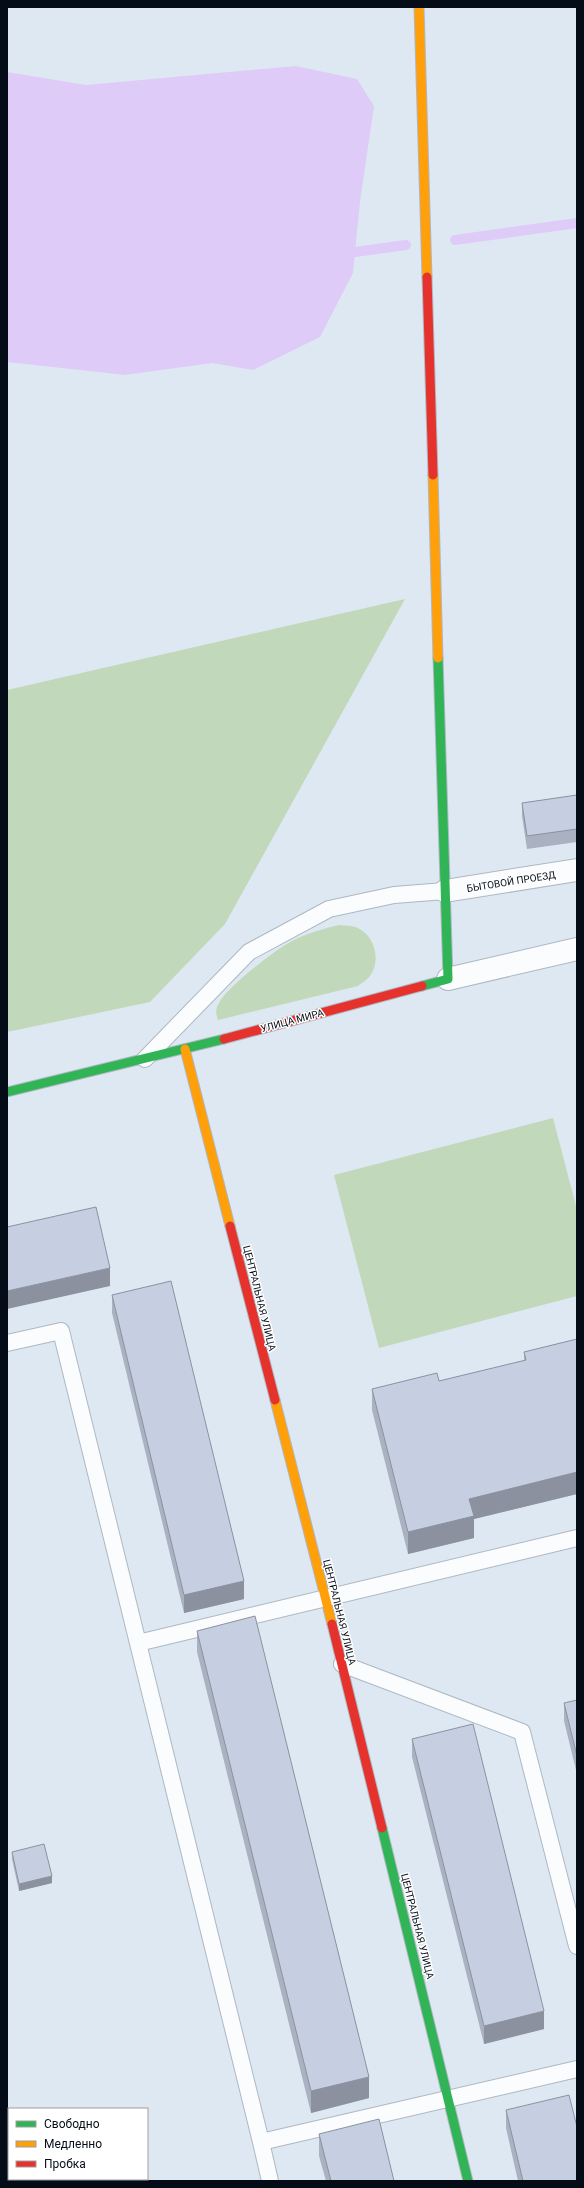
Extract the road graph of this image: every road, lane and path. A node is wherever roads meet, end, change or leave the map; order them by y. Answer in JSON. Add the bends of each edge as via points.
{"nodes":[{"id":1,"x":420,"y":7,"type":"edge"},
{"id":2,"x":577,"y":870,"type":"edge"},
{"id":3,"x":445,"y":891,"type":"junction"},
{"id":4,"x":577,"y":949,"type":"edge"},
{"id":5,"x":448,"y":979,"type":"junction"},
{"id":6,"x":185,"y":1049,"type":"junction"},
{"id":7,"x":145,"y":1059,"type":"junction"},
{"id":8,"x":7,"y":1092,"type":"edge"},
{"id":9,"x":7,"y":1344,"type":"edge"},
{"id":10,"x":577,"y":1538,"type":"edge"},
{"id":11,"x":325,"y":1597,"type":"junction"},
{"id":12,"x":138,"y":1643,"type":"junction"},
{"id":13,"x":342,"y":1664,"type":"junction"},
{"id":14,"x":577,"y":1946,"type":"edge"},
{"id":15,"x":577,"y":2069,"type":"edge"},
{"id":16,"x":449,"y":2099,"type":"junction"},
{"id":17,"x":261,"y":2142,"type":"junction"},
{"id":18,"x":270,"y":2181,"type":"edge"},
{"id":19,"x":468,"y":2181,"type":"edge"}],
"edges":[{"from":1,"to":3,"type":"street"},
{"from":2,"to":3,"type":"street","name":"БЫТОВОЙ ПРОЕЗД"},
{"from":3,"to":5,"type":"street"},
{"from":3,"to":7,"type":"lane","via":[[394,895],[329,909],[249,952]]},
{"from":4,"to":5,"type":"street","name":"УЛИЦА МИРА"},
{"from":5,"to":6,"type":"street","name":"УЛИЦА МИРА"},
{"from":6,"to":7,"type":"street","name":"УЛИЦА МИРА"},
{"from":6,"to":11,"type":"street","name":"ЦЕНТРАЛЬНАЯ УЛИЦА"},
{"from":7,"to":8,"type":"street","name":"УЛИЦА МИРА"},
{"from":9,"to":12,"type":"lane","via":[[61,1331]]},
{"from":10,"to":11,"type":"lane"},
{"from":11,"to":12,"type":"lane"},
{"from":11,"to":13,"type":"street","name":"ЦЕНТРАЛЬНАЯ УЛИЦА"},
{"from":12,"to":17,"type":"lane"},
{"from":13,"to":14,"type":"lane","via":[[522,1732]]},
{"from":13,"to":16,"type":"street","name":"ЦЕНТРАЛЬНАЯ УЛИЦА"},
{"from":15,"to":16,"type":"lane"},
{"from":16,"to":17,"type":"lane"},
{"from":16,"to":19,"type":"street","name":"ЦЕНТРАЛЬНАЯ УЛИЦА"},
{"from":17,"to":18,"type":"lane"}]}
